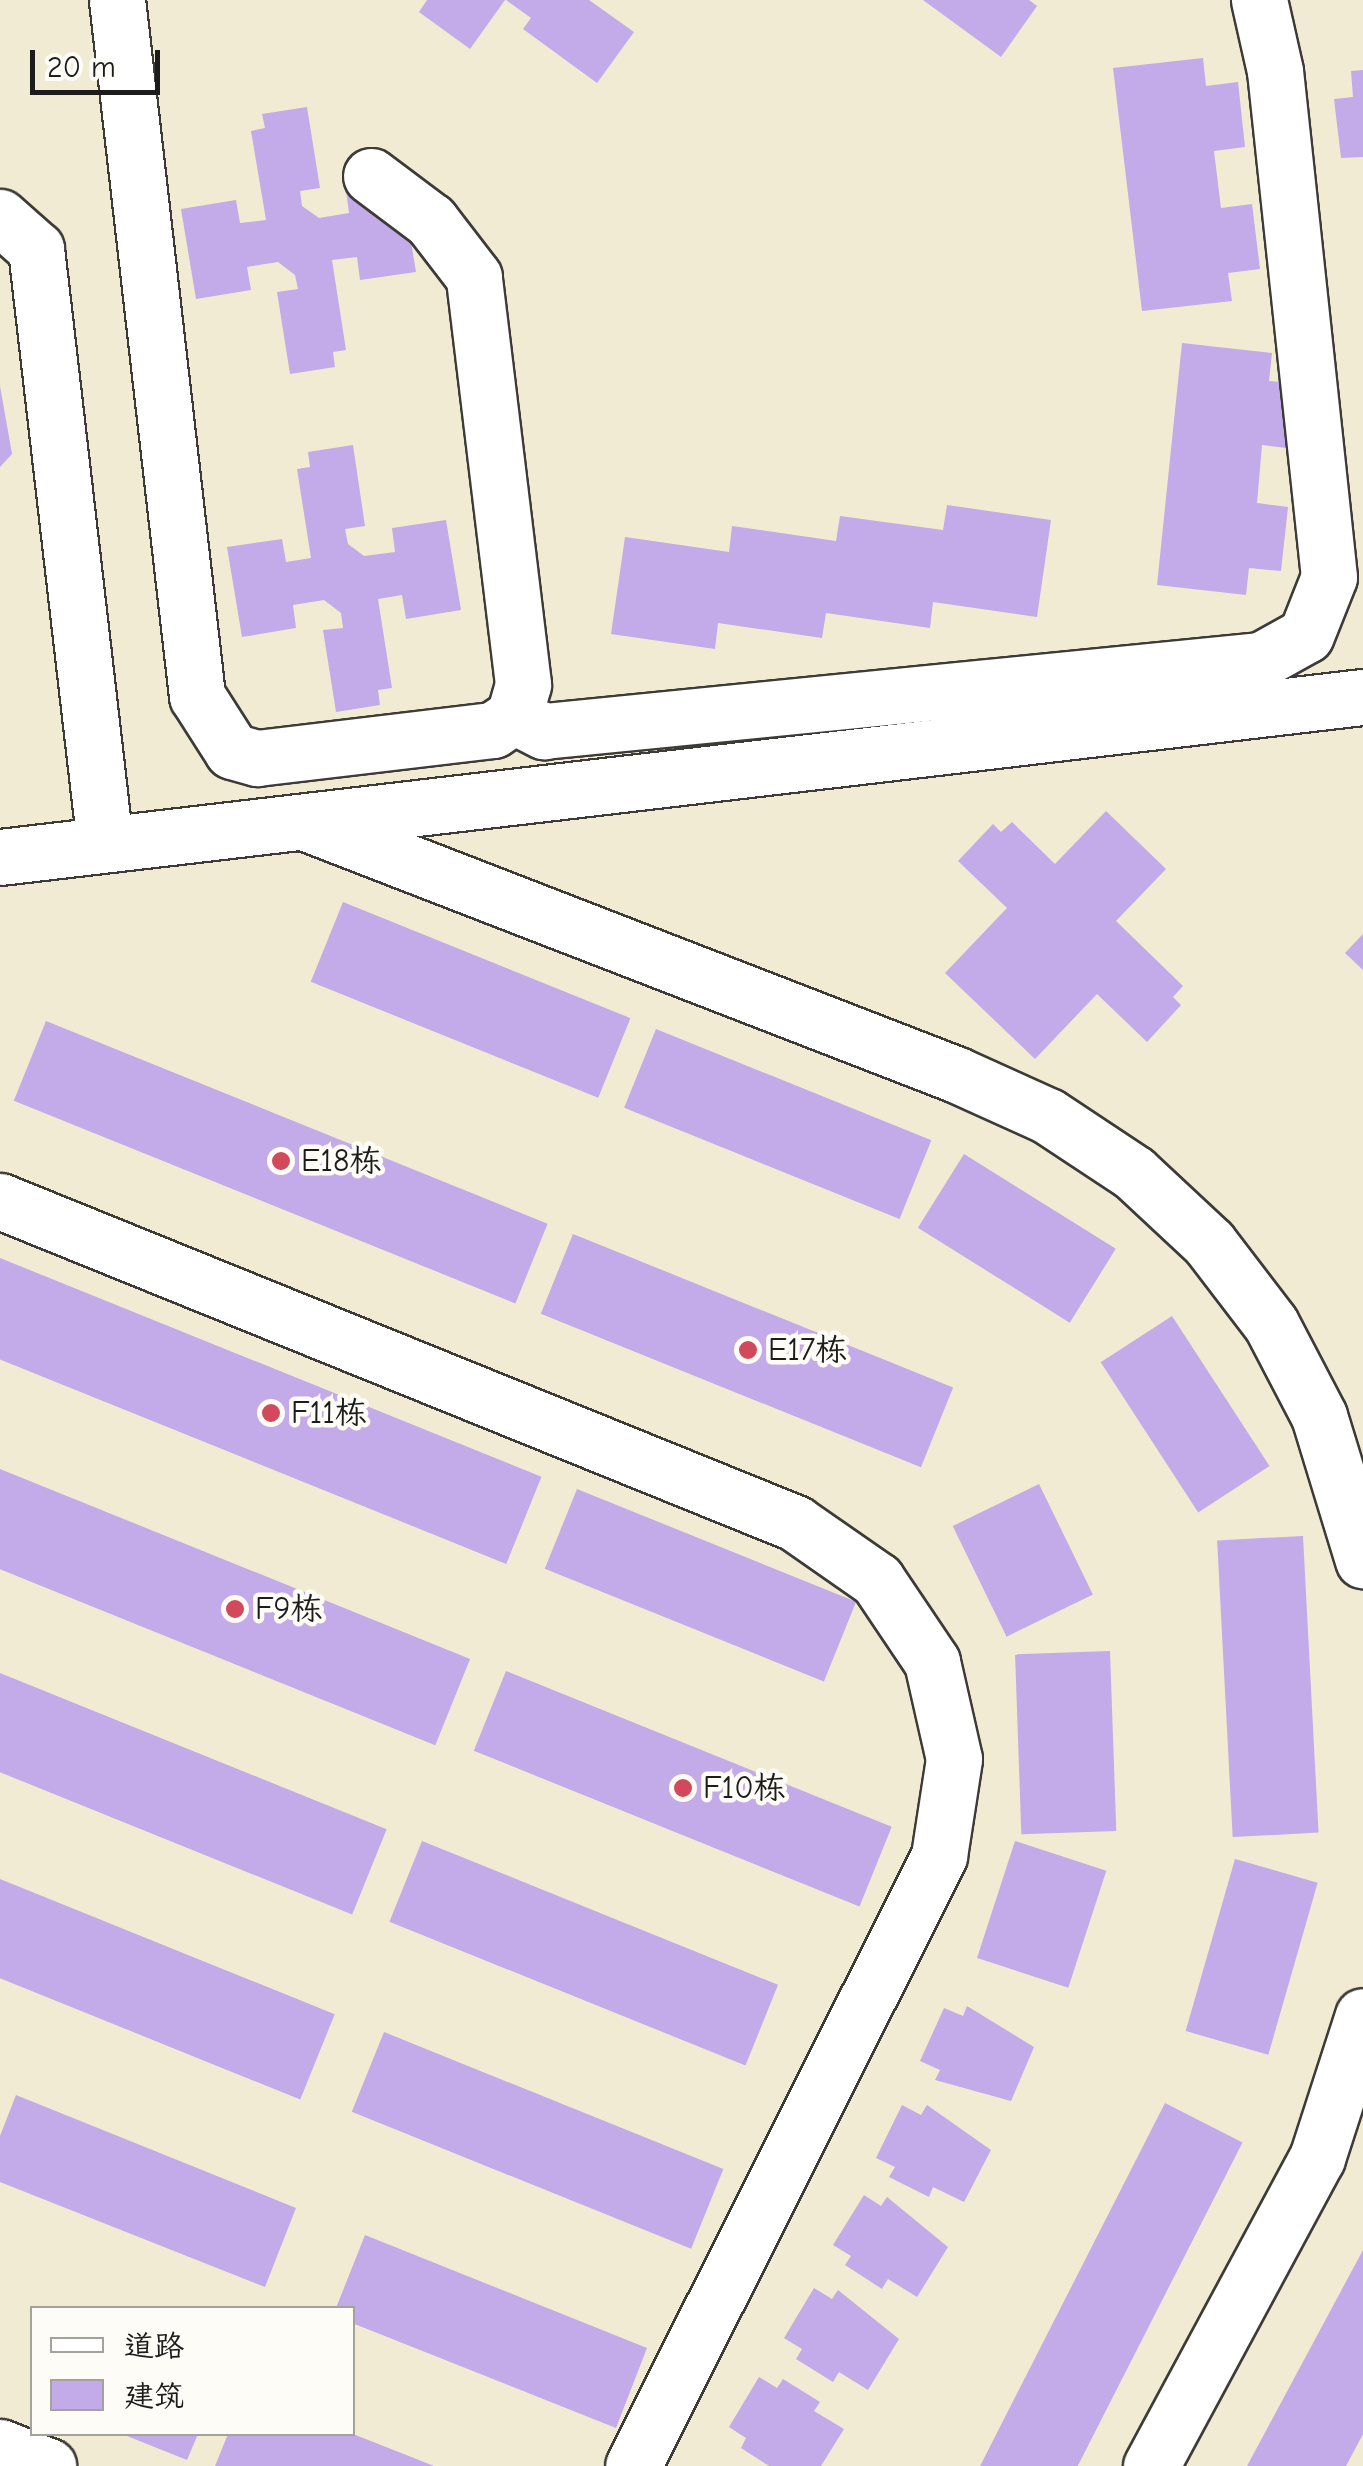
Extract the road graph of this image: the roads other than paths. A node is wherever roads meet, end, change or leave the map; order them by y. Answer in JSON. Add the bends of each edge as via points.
{"nodes":[{"id":1,"x":117,"y":0,"type":"edge"},
{"id":2,"x":1259,"y":0,"type":"edge"},
{"id":3,"x":371,"y":176,"type":"dead end"},
{"id":4,"x":0,"y":217,"type":"edge"},
{"id":5,"x":1363,"y":697,"type":"edge"},
{"id":6,"x":514,"y":716,"type":"junction"},
{"id":7,"x":302,"y":821,"type":"junction"},
{"id":8,"x":105,"y":844,"type":"junction"},
{"id":9,"x":0,"y":857,"type":"edge"},
{"id":10,"x":0,"y":1201,"type":"edge"},
{"id":11,"x":1363,"y":1560,"type":"edge"},
{"id":12,"x":1363,"y":2016,"type":"edge"},
{"id":13,"x":0,"y":2447,"type":"edge"},
{"id":14,"x":48,"y":2466,"type":"edge"},
{"id":15,"x":633,"y":2466,"type":"edge"},
{"id":16,"x":1151,"y":2466,"type":"edge"}],
"edges":[{"from":1,"to":6,"type":"lane","via":[[197,696],[212,727],[232,751],[288,760],[493,730]]},
{"from":2,"to":6,"type":"lane","via":[[1275,71],[1328,576],[1306,635],[1260,660],[544,732]]},
{"from":3,"to":6,"type":"lane","via":[[430,221],[474,278],[524,646]]},
{"from":4,"to":8,"type":"lane","via":[[36,249]]},
{"from":5,"to":7,"type":"lane"},
{"from":7,"to":8,"type":"lane"},
{"from":7,"to":11,"type":"lane","via":[[955,1074],[1048,1116],[1134,1173],[1209,1243],[1271,1324],[1319,1416]]},
{"from":8,"to":9,"type":"lane"},
{"from":10,"to":15,"type":"lane","via":[[795,1523],[877,1580],[932,1662],[954,1759],[939,1856]]},
{"from":12,"to":16,"type":"lane","via":[[1318,2158]]},
{"from":13,"to":14,"type":"lane"}]}
